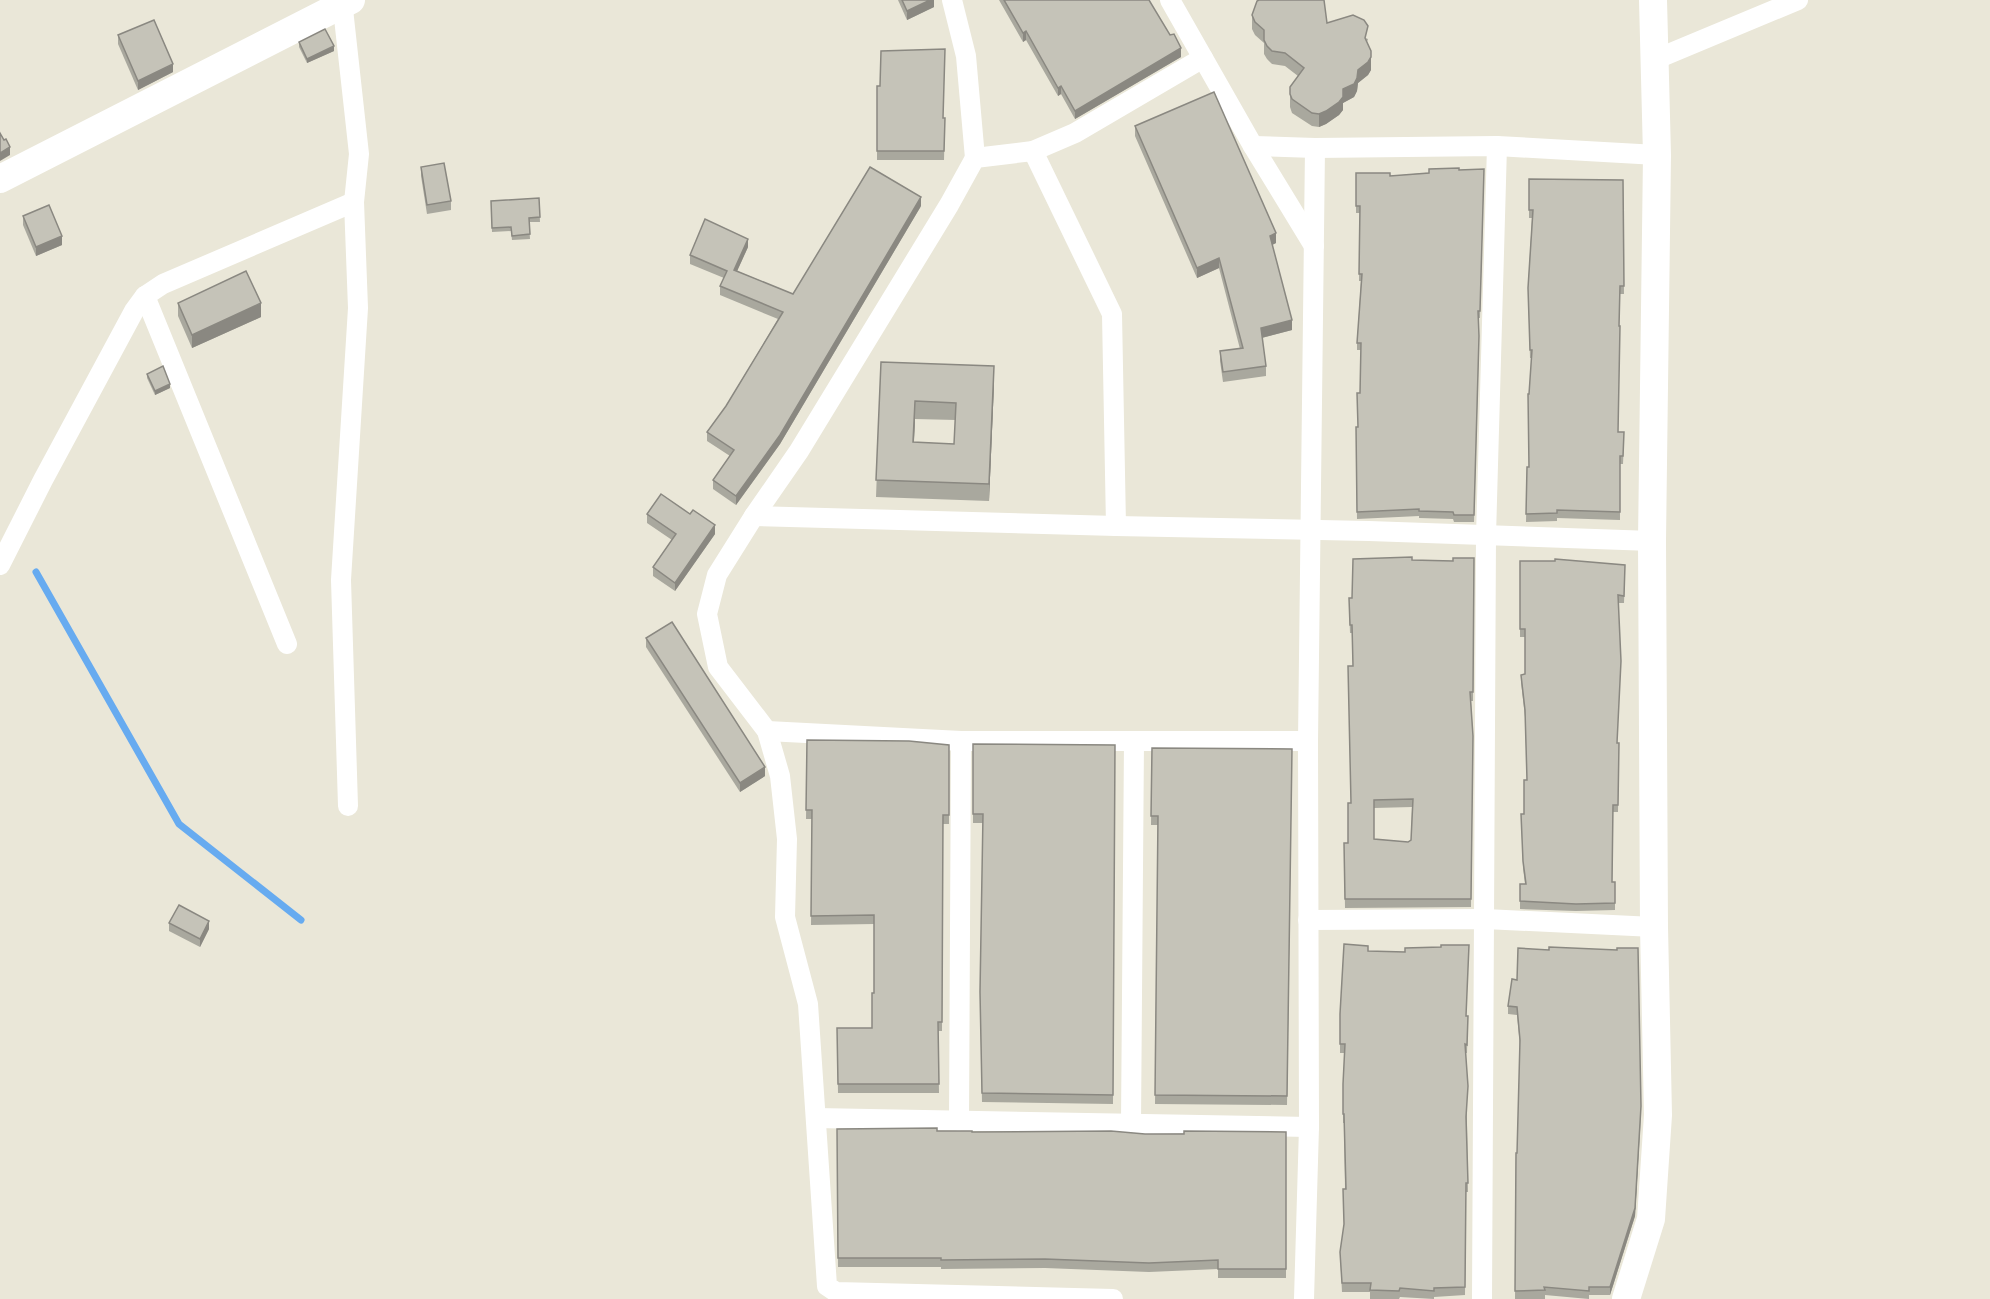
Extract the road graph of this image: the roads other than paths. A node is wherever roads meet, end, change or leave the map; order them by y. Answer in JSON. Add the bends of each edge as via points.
{"nodes":[{"id":1,"x":952,"y":0,"type":"edge"},
{"id":2,"x":1170,"y":0,"type":"edge"},
{"id":3,"x":1653,"y":0,"type":"edge"},
{"id":4,"x":1798,"y":0,"type":"edge"},
{"id":5,"x":346,"y":1,"type":"edge"},
{"id":6,"x":1203,"y":58,"type":"junction"},
{"id":7,"x":1654,"y":60,"type":"junction"},
{"id":8,"x":1253,"y":146,"type":"junction"},
{"id":9,"x":1497,"y":146,"type":"junction"},
{"id":10,"x":1315,"y":148,"type":"junction"},
{"id":11,"x":1033,"y":151,"type":"junction"},
{"id":12,"x":1657,"y":155,"type":"junction"},
{"id":13,"x":975,"y":158,"type":"junction"},
{"id":14,"x":0,"y":179,"type":"edge"},
{"id":15,"x":354,"y":202,"type":"junction"},
{"id":16,"x":1315,"y":247,"type":"junction"},
{"id":17,"x":145,"y":296,"type":"junction"},
{"id":18,"x":753,"y":516,"type":"junction"},
{"id":19,"x":1116,"y":526,"type":"junction"},
{"id":20,"x":1310,"y":531,"type":"junction"},
{"id":21,"x":1486,"y":536,"type":"junction"},
{"id":22,"x":1652,"y":541,"type":"junction"},
{"id":23,"x":0,"y":565,"type":"edge"},
{"id":24,"x":287,"y":645,"type":"dead end"},
{"id":25,"x":767,"y":731,"type":"junction"},
{"id":26,"x":962,"y":741,"type":"junction"},
{"id":27,"x":1134,"y":741,"type":"junction"},
{"id":28,"x":1308,"y":741,"type":"junction"},
{"id":29,"x":348,"y":806,"type":"dead end"},
{"id":30,"x":1485,"y":919,"type":"junction"},
{"id":31,"x":1308,"y":920,"type":"junction"},
{"id":32,"x":1654,"y":927,"type":"junction"},
{"id":33,"x":816,"y":1118,"type":"junction"},
{"id":34,"x":959,"y":1120,"type":"junction"},
{"id":35,"x":1131,"y":1123,"type":"junction"},
{"id":36,"x":1309,"y":1127,"type":"junction"},
{"id":37,"x":1113,"y":1299,"type":"edge"},
{"id":38,"x":1304,"y":1299,"type":"edge"},
{"id":39,"x":1482,"y":1299,"type":"edge"},
{"id":40,"x":1626,"y":1299,"type":"edge"}],
"edges":[{"from":1,"to":13,"type":"street","via":[[966,56]]},
{"from":2,"to":6,"type":"street"},
{"from":3,"to":7,"type":"street"},
{"from":4,"to":7,"type":"street"},
{"from":5,"to":14,"type":"street"},
{"from":5,"to":15,"type":"street","via":[[358,154]]},
{"from":6,"to":8,"type":"street"},
{"from":6,"to":11,"type":"street","via":[[1075,133]]},
{"from":7,"to":12,"type":"street"},
{"from":8,"to":10,"type":"street"},
{"from":8,"to":16,"type":"street"},
{"from":9,"to":10,"type":"street"},
{"from":9,"to":12,"type":"street"},
{"from":9,"to":21,"type":"street"},
{"from":10,"to":16,"type":"street"},
{"from":11,"to":13,"type":"street"},
{"from":11,"to":19,"type":"street","via":[[1112,314]]},
{"from":12,"to":22,"type":"street"},
{"from":13,"to":18,"type":"street","via":[[800,451]]},
{"from":15,"to":17,"type":"street","via":[[162,284]]},
{"from":15,"to":29,"type":"street","via":[[358,308],[341,580]]},
{"from":16,"to":20,"type":"street"},
{"from":17,"to":23,"type":"street"},
{"from":17,"to":24,"type":"street"},
{"from":18,"to":19,"type":"street"},
{"from":18,"to":25,"type":"street","via":[[717,575],[707,614],[718,667]]},
{"from":19,"to":20,"type":"street"},
{"from":20,"to":21,"type":"street"},
{"from":20,"to":28,"type":"street"},
{"from":21,"to":22,"type":"street"},
{"from":21,"to":30,"type":"street"},
{"from":22,"to":32,"type":"street"},
{"from":25,"to":26,"type":"street"},
{"from":25,"to":33,"type":"street","via":[[780,776],[787,839],[785,917],[808,1004]]},
{"from":26,"to":27,"type":"street"},
{"from":26,"to":34,"type":"street"},
{"from":27,"to":28,"type":"street"},
{"from":27,"to":35,"type":"street"},
{"from":28,"to":31,"type":"street"},
{"from":30,"to":31,"type":"street"},
{"from":30,"to":32,"type":"street"},
{"from":30,"to":39,"type":"street"},
{"from":31,"to":36,"type":"street"},
{"from":32,"to":40,"type":"street","via":[[1658,1115],[1651,1219]]},
{"from":33,"to":34,"type":"street"},
{"from":33,"to":37,"type":"street","via":[[825,1274],[827,1286],[836,1292]]},
{"from":34,"to":35,"type":"street"},
{"from":35,"to":36,"type":"street"},
{"from":36,"to":38,"type":"street"}]}
